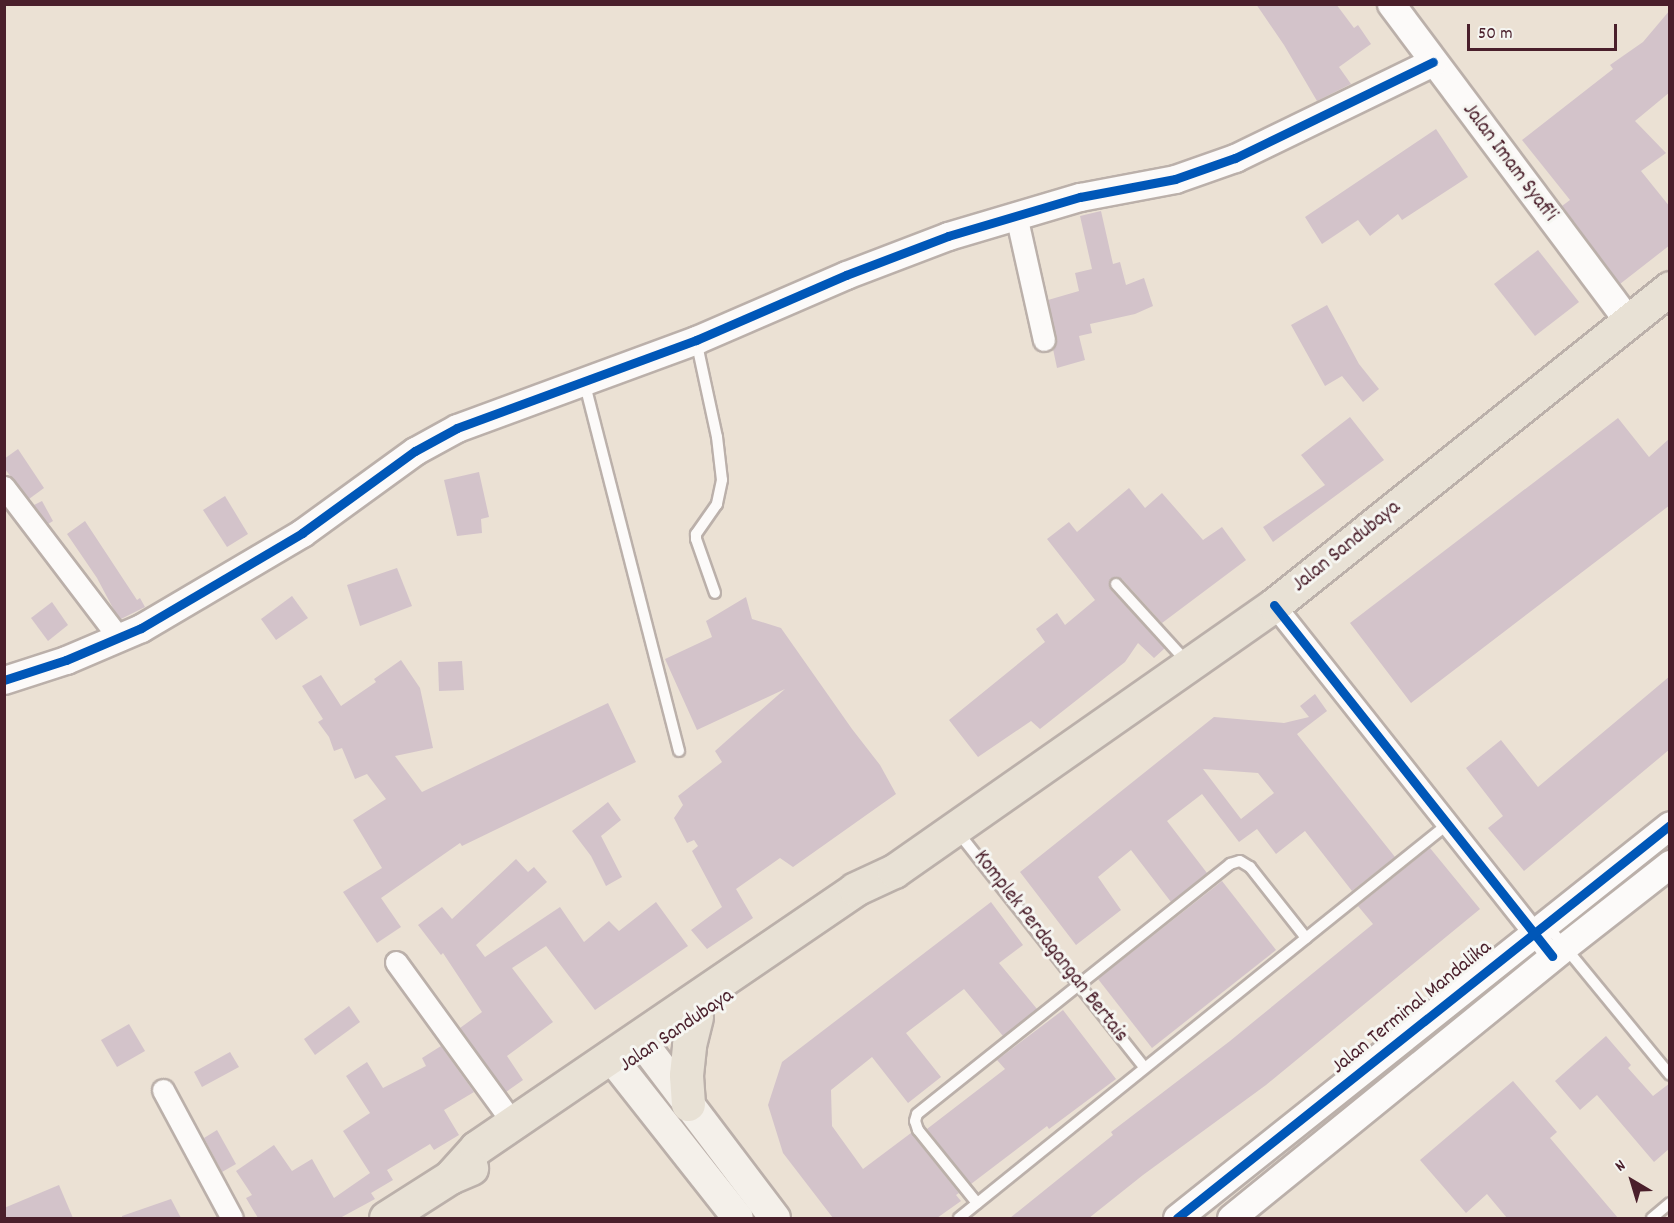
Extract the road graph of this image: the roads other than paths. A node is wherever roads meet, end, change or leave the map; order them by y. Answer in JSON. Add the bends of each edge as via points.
{"nodes":[{"id":1,"x":1391,"y":4,"type":"edge"},
{"id":2,"x":1433,"y":62,"type":"junction"},
{"id":3,"x":1016,"y":215,"type":"junction"},
{"id":4,"x":1670,"y":288,"type":"edge"},
{"id":5,"x":1628,"y":321,"type":"junction"},
{"id":6,"x":696,"y":340,"type":"junction"},
{"id":7,"x":1044,"y":340,"type":"dead end"},
{"id":8,"x":584,"y":381,"type":"junction"},
{"id":9,"x":4,"y":486,"type":"edge"},
{"id":10,"x":1116,"y":584,"type":"dead end"},
{"id":11,"x":715,"y":593,"type":"dead end"},
{"id":12,"x":1274,"y":605,"type":"junction"},
{"id":13,"x":120,"y":639,"type":"junction"},
{"id":14,"x":1189,"y":664,"type":"junction"},
{"id":15,"x":4,"y":680,"type":"edge"},
{"id":16,"x":679,"y":751,"type":"dead end"},
{"id":17,"x":1448,"y":824,"type":"junction"},
{"id":18,"x":1670,"y":825,"type":"edge"},
{"id":19,"x":954,"y":828,"type":"junction"},
{"id":20,"x":1670,"y":864,"type":"edge"},
{"id":21,"x":894,"y":871,"type":"junction"},
{"id":22,"x":1540,"y":929,"type":"junction"},
{"id":23,"x":1306,"y":938,"type":"junction"},
{"id":24,"x":1558,"y":952,"type":"junction"},
{"id":25,"x":396,"y":962,"type":"dead end"},
{"id":26,"x":1078,"y":985,"type":"junction"},
{"id":27,"x":696,"y":1017,"type":"junction"},
{"id":28,"x":643,"y":1044,"type":"junction"},
{"id":29,"x":615,"y":1063,"type":"junction"},
{"id":30,"x":1144,"y":1067,"type":"junction"},
{"id":31,"x":1670,"y":1075,"type":"edge"},
{"id":32,"x":163,"y":1090,"type":"dead end"},
{"id":33,"x":688,"y":1104,"type":"junction"},
{"id":34,"x":513,"y":1123,"type":"junction"},
{"id":35,"x":450,"y":1177,"type":"junction"},
{"id":36,"x":977,"y":1203,"type":"junction"},
{"id":37,"x":1670,"y":1203,"type":"edge"},
{"id":38,"x":232,"y":1218,"type":"edge"},
{"id":39,"x":386,"y":1218,"type":"edge"},
{"id":40,"x":738,"y":1218,"type":"edge"},
{"id":41,"x":775,"y":1218,"type":"edge"},
{"id":42,"x":958,"y":1218,"type":"edge"},
{"id":43,"x":1177,"y":1218,"type":"edge"},
{"id":44,"x":1231,"y":1218,"type":"edge"},
{"id":45,"x":1652,"y":1218,"type":"edge"}],
"edges":[{"from":1,"to":2,"type":"street","name":"Jalan Imam Syafi'i"},
{"from":2,"to":3,"type":"street","via":[[1235,158],[1153,184],[1080,197]]},
{"from":2,"to":5,"type":"street","name":"Jalan Imam Syafi'i"},
{"from":3,"to":6,"type":"street","via":[[846,275]]},
{"from":3,"to":7,"type":"street"},
{"from":4,"to":5,"type":"highway","name":"Jalan Sandubaya"},
{"from":5,"to":12,"type":"highway","name":"Jalan Sandubaya"},
{"from":6,"to":8,"type":"street"},
{"from":6,"to":11,"type":"lane","via":[[722,480],[717,504],[696,534]]},
{"from":8,"to":13,"type":"street","via":[[457,428],[430,442],[302,533]]},
{"from":8,"to":16,"type":"lane"},
{"from":9,"to":13,"type":"street"},
{"from":10,"to":14,"type":"lane"},
{"from":12,"to":14,"type":"highway","name":"Jalan Sandubaya"},
{"from":12,"to":17,"type":"street"},
{"from":13,"to":15,"type":"street"},
{"from":14,"to":19,"type":"highway","name":"Jalan Sandubaya"},
{"from":17,"to":22,"type":"street"},
{"from":17,"to":23,"type":"lane"},
{"from":18,"to":22,"type":"street","name":"Jalan Terminal Mandalika"},
{"from":19,"to":21,"type":"highway","name":"Jalan Sandubaya"},
{"from":19,"to":26,"type":"lane","name":"Komplek Perdagangan Bertais"},
{"from":20,"to":24,"type":"street"},
{"from":21,"to":27,"type":"highway","name":"Jalan Sandubaya","via":[[865,902]]},
{"from":21,"to":28,"type":"highway","name":"Jalan Sandubaya","via":[[855,889]]},
{"from":22,"to":24,"type":"street"},
{"from":22,"to":43,"type":"street","name":"Jalan Terminal Mandalika"},
{"from":23,"to":26,"type":"lane","via":[[1250,867],[1240,861],[1230,864]]},
{"from":23,"to":30,"type":"lane"},
{"from":24,"to":31,"type":"lane"},
{"from":24,"to":44,"type":"street"},
{"from":25,"to":34,"type":"street"},
{"from":26,"to":30,"type":"lane","name":"Komplek Perdagangan Bertais"},
{"from":26,"to":36,"type":"lane","via":[[918,1114],[918,1130]]},
{"from":27,"to":28,"type":"highway","name":"Jalan Sandubaya"},
{"from":27,"to":33,"type":"highway","via":[[686,1075]]},
{"from":28,"to":29,"type":"highway","name":"Jalan Sandubaya"},
{"from":28,"to":33,"type":"main road"},
{"from":29,"to":34,"type":"highway","name":"Jalan Sandubaya"},
{"from":29,"to":35,"type":"highway","name":"Jalan Sandubaya","via":[[485,1162]]},
{"from":29,"to":40,"type":"main road"},
{"from":30,"to":36,"type":"lane"},
{"from":32,"to":38,"type":"street"},
{"from":33,"to":41,"type":"main road"},
{"from":34,"to":35,"type":"highway","name":"Jalan Sandubaya","via":[[476,1148]]},
{"from":35,"to":39,"type":"highway","name":"Jalan Sandubaya"},
{"from":36,"to":42,"type":"lane"},
{"from":37,"to":45,"type":"lane"}]}
